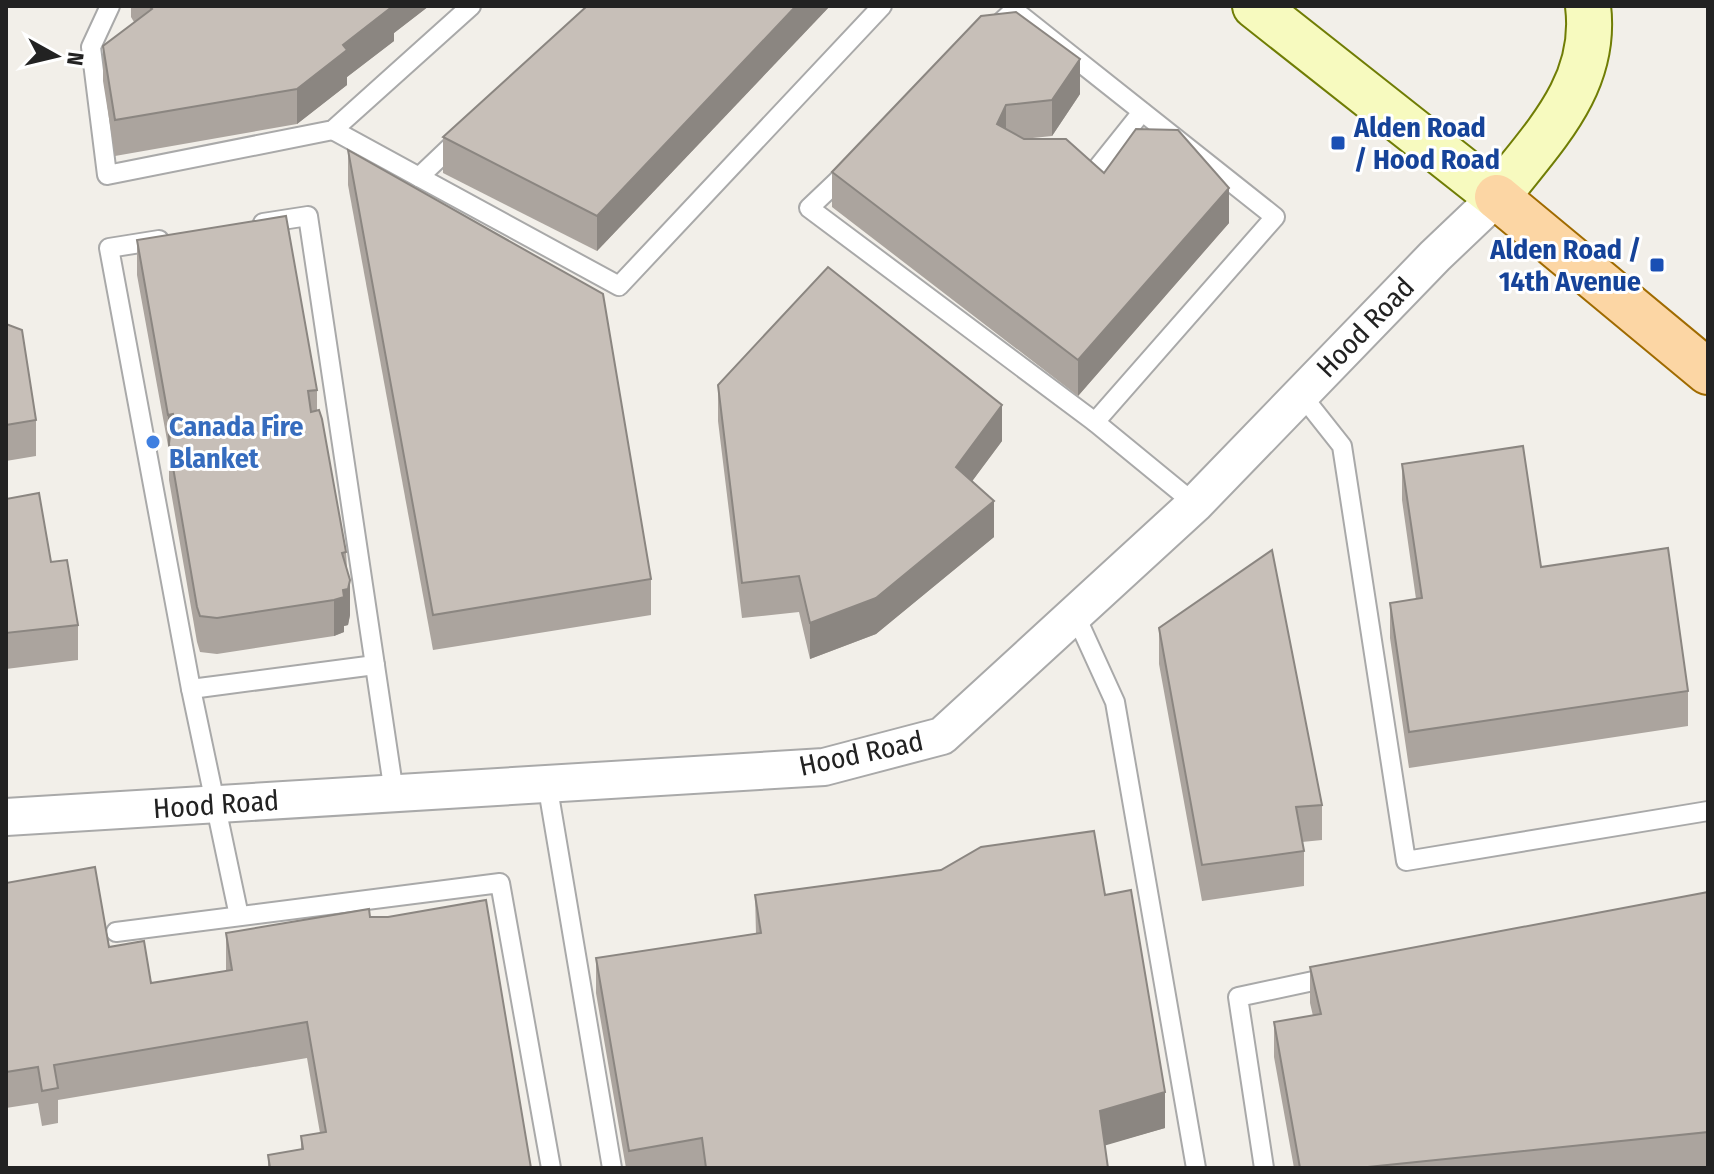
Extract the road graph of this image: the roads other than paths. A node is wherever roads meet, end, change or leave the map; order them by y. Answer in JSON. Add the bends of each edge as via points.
{"nodes":[{"id":1,"x":110,"y":6,"type":"edge"},
{"id":2,"x":471,"y":6,"type":"edge"},
{"id":3,"x":882,"y":6,"type":"edge"},
{"id":4,"x":1255,"y":6,"type":"edge"},
{"id":5,"x":1588,"y":6,"type":"edge"},
{"id":6,"x":1016,"y":8,"type":"edge"},
{"id":7,"x":980,"y":43,"type":"edge"},
{"id":8,"x":1142,"y":112,"type":"junction"},
{"id":9,"x":476,"y":123,"type":"edge"},
{"id":10,"x":333,"y":130,"type":"junction"},
{"id":11,"x":866,"y":153,"type":"edge"},
{"id":12,"x":419,"y":177,"type":"junction"},
{"id":13,"x":1090,"y":177,"type":"edge"},
{"id":14,"x":1497,"y":197,"type":"junction"},
{"id":15,"x":247,"y":226,"type":"edge"},
{"id":16,"x":185,"y":236,"type":"edge"},
{"id":17,"x":1708,"y":372,"type":"edge"},
{"id":18,"x":1300,"y":393,"type":"junction"},
{"id":19,"x":1095,"y":422,"type":"junction"},
{"id":20,"x":1195,"y":504,"type":"junction"},
{"id":21,"x":1074,"y":612,"type":"junction"},
{"id":22,"x":375,"y":665,"type":"junction"},
{"id":23,"x":191,"y":689,"type":"junction"},
{"id":24,"x":547,"y":783,"type":"junction"},
{"id":25,"x":394,"y":793,"type":"junction"},
{"id":26,"x":215,"y":804,"type":"junction"},
{"id":27,"x":1708,"y":811,"type":"edge"},
{"id":28,"x":6,"y":817,"type":"edge"},
{"id":29,"x":239,"y":916,"type":"junction"},
{"id":30,"x":116,"y":932,"type":"dead end"},
{"id":31,"x":1344,"y":974,"type":"edge"},
{"id":32,"x":551,"y":1168,"type":"edge"},
{"id":33,"x":612,"y":1168,"type":"edge"},
{"id":34,"x":1196,"y":1168,"type":"edge"},
{"id":35,"x":1264,"y":1168,"type":"edge"}],
"edges":[{"from":1,"to":10,"type":"lane","via":[[91,47],[107,175]]},
{"from":2,"to":10,"type":"lane"},
{"from":3,"to":12,"type":"lane","via":[[619,286]]},
{"from":4,"to":14,"type":"main road"},
{"from":5,"to":14,"type":"main road","via":[[1583,70],[1568,107]]},
{"from":6,"to":7,"type":"lane"},
{"from":6,"to":8,"type":"lane"},
{"from":8,"to":13,"type":"lane"},
{"from":8,"to":19,"type":"lane","via":[[1275,217]]},
{"from":9,"to":12,"type":"lane"},
{"from":10,"to":12,"type":"lane"},
{"from":11,"to":19,"type":"lane","via":[[809,208]]},
{"from":14,"to":17,"type":"main road"},
{"from":14,"to":18,"type":"street","name":"Hood Road"},
{"from":15,"to":22,"type":"lane","via":[[308,216]]},
{"from":16,"to":23,"type":"lane","via":[[109,248]]},
{"from":18,"to":20,"type":"street","name":"Hood Road"},
{"from":18,"to":27,"type":"lane","via":[[1342,446],[1406,861]]},
{"from":19,"to":20,"type":"lane"},
{"from":20,"to":21,"type":"street","name":"Hood Road"},
{"from":21,"to":24,"type":"street","name":"Hood Road","via":[[942,736],[824,767]]},
{"from":21,"to":34,"type":"lane","via":[[1115,702]]},
{"from":22,"to":23,"type":"lane"},
{"from":22,"to":25,"type":"lane"},
{"from":23,"to":26,"type":"lane"},
{"from":24,"to":25,"type":"street","name":"Hood Road"},
{"from":24,"to":33,"type":"lane"},
{"from":25,"to":26,"type":"street","name":"Hood Road"},
{"from":26,"to":28,"type":"street","name":"Hood Road"},
{"from":26,"to":29,"type":"lane"},
{"from":29,"to":30,"type":"lane"},
{"from":29,"to":32,"type":"lane","via":[[500,883]]},
{"from":31,"to":35,"type":"lane","via":[[1238,997]]}]}
